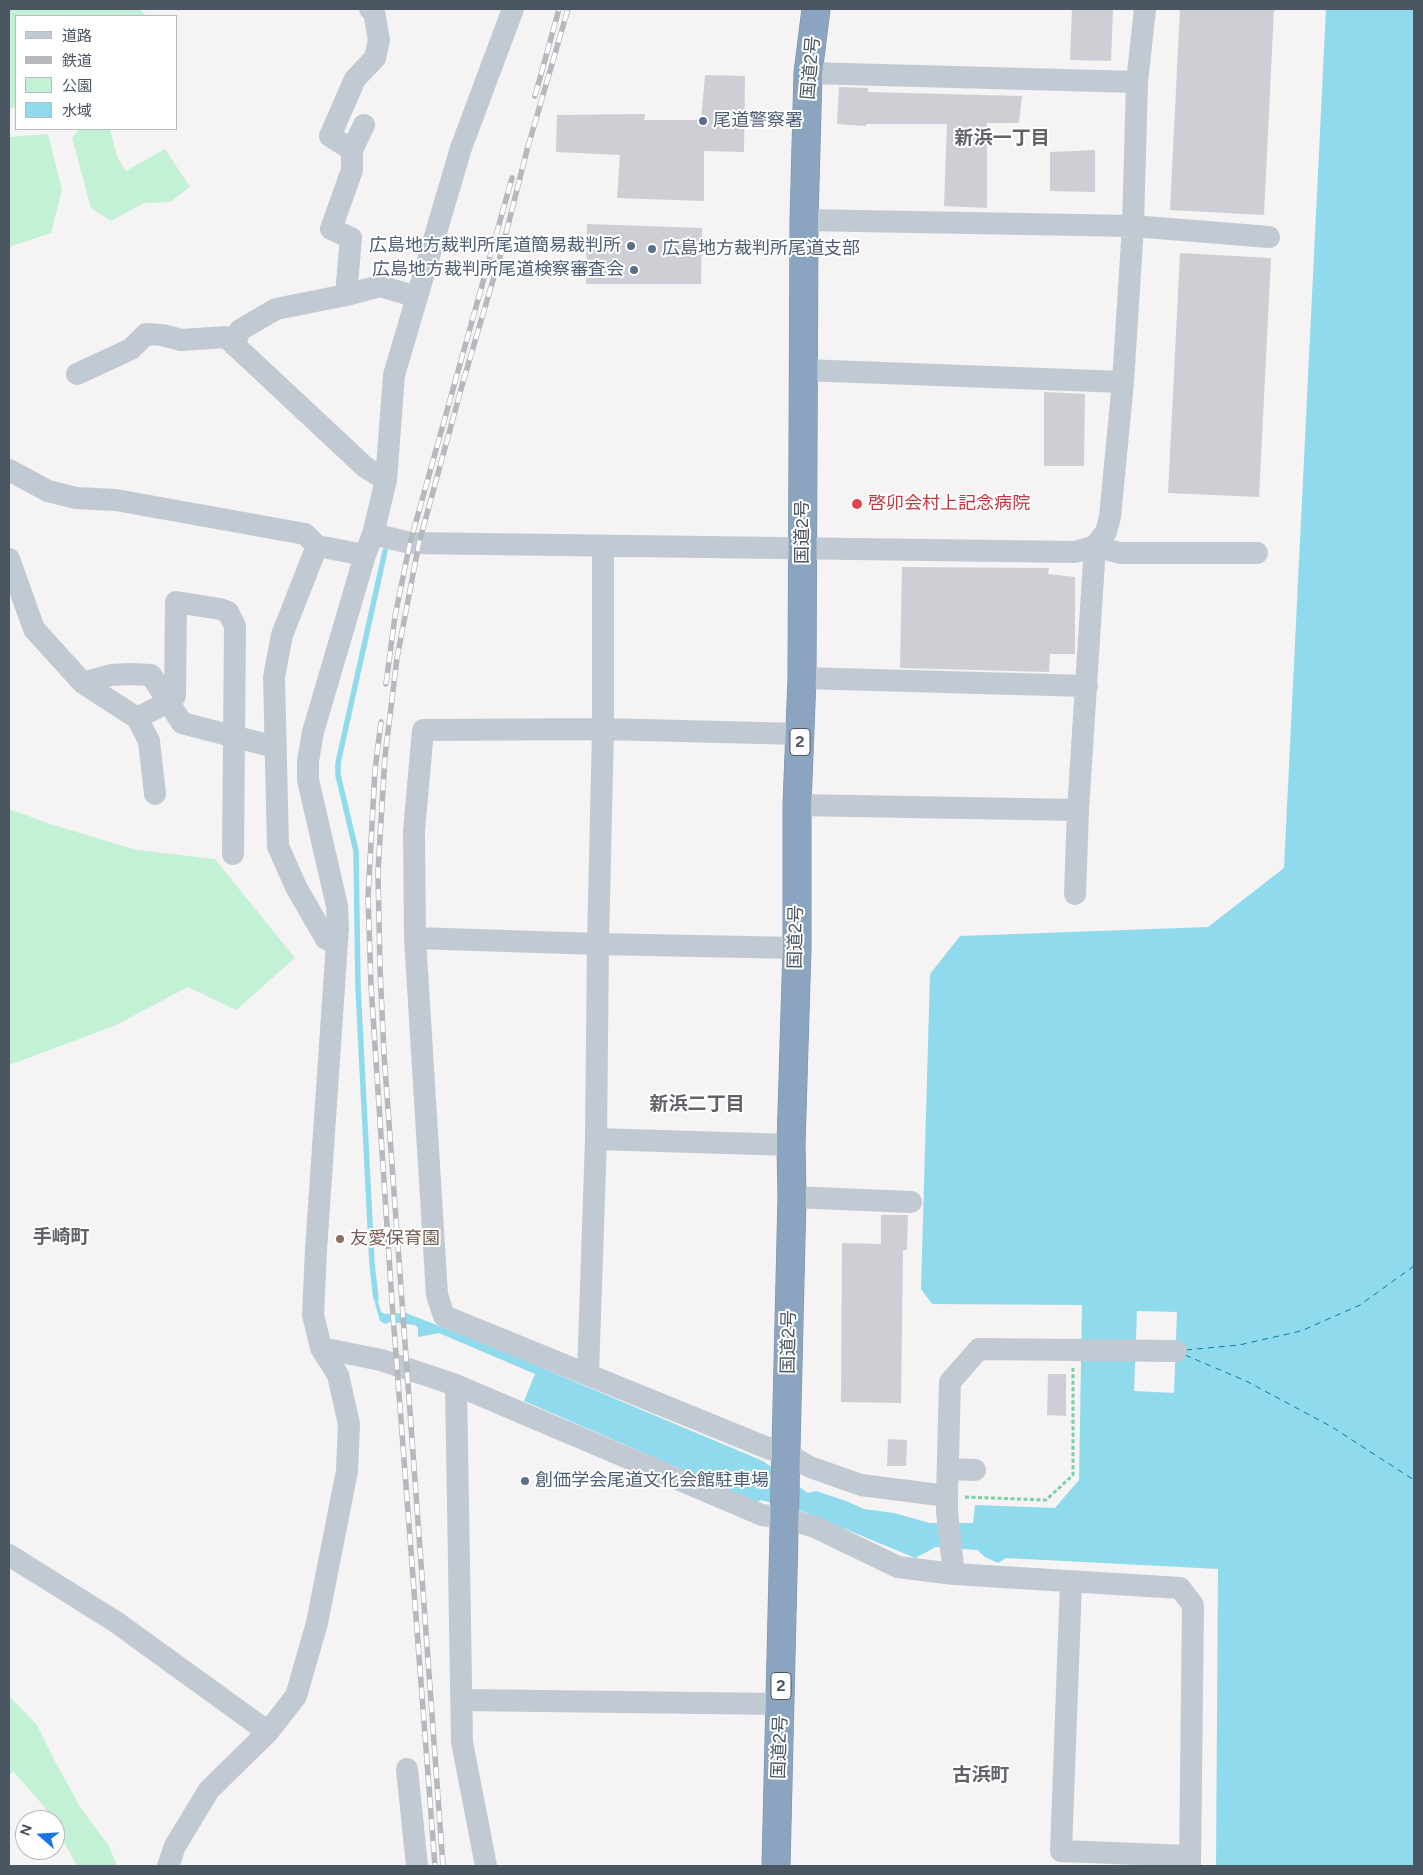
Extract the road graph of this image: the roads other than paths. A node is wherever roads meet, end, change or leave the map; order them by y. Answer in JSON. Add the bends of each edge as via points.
{"nodes":[{"id":1,"x":370,"y":9,"type":"edge"},
{"id":2,"x":513,"y":9,"type":"edge"},
{"id":3,"x":816,"y":9,"type":"edge"},
{"id":4,"x":1145,"y":9,"type":"edge"},
{"id":5,"x":808,"y":72,"type":"junction"},
{"id":6,"x":1137,"y":82,"type":"junction"},
{"id":7,"x":364,"y":125,"type":"dead end"},
{"id":8,"x":352,"y":150,"type":"junction"},
{"id":9,"x":804,"y":220,"type":"junction"},
{"id":10,"x":1133,"y":226,"type":"junction"},
{"id":11,"x":1269,"y":237,"type":"dead end"},
{"id":12,"x":346,"y":295,"type":"junction"},
{"id":13,"x":417,"y":297,"type":"junction"},
{"id":14,"x":234,"y":344,"type":"junction"},
{"id":15,"x":804,"y":370,"type":"junction"},
{"id":16,"x":77,"y":374,"type":"dead end"},
{"id":17,"x":1123,"y":382,"type":"junction"},
{"id":18,"x":9,"y":470,"type":"edge"},
{"id":19,"x":386,"y":480,"type":"junction"},
{"id":20,"x":369,"y":545,"type":"junction"},
{"id":21,"x":318,"y":546,"type":"junction"},
{"id":22,"x":603,"y":546,"type":"junction"},
{"id":23,"x":1095,"y":546,"type":"junction"},
{"id":24,"x":803,"y":549,"type":"junction"},
{"id":25,"x":1257,"y":553,"type":"dead end"},
{"id":26,"x":9,"y":559,"type":"edge"},
{"id":27,"x":802,"y":678,"type":"junction"},
{"id":28,"x":84,"y":684,"type":"junction"},
{"id":29,"x":1087,"y":686,"type":"junction"},
{"id":30,"x":168,"y":702,"type":"junction"},
{"id":31,"x":137,"y":718,"type":"junction"},
{"id":32,"x":603,"y":729,"type":"junction"},
{"id":33,"x":800,"y":734,"type":"junction"},
{"id":34,"x":233,"y":736,"type":"junction"},
{"id":35,"x":275,"y":747,"type":"junction"},
{"id":36,"x":154,"y":794,"type":"dead end"},
{"id":37,"x":797,"y":804,"type":"junction"},
{"id":38,"x":1078,"y":810,"type":"junction"},
{"id":39,"x":233,"y":854,"type":"dead end"},
{"id":40,"x":1075,"y":894,"type":"dead end"},
{"id":41,"x":415,"y":938,"type":"junction"},
{"id":42,"x":336,"y":943,"type":"junction"},
{"id":43,"x":598,"y":944,"type":"junction"},
{"id":44,"x":797,"y":948,"type":"junction"},
{"id":45,"x":596,"y":1139,"type":"junction"},
{"id":46,"x":792,"y":1144,"type":"junction"},
{"id":47,"x":792,"y":1197,"type":"junction"},
{"id":48,"x":911,"y":1202,"type":"dead end"},
{"id":49,"x":321,"y":1348,"type":"junction"},
{"id":50,"x":1176,"y":1351,"type":"dead end"},
{"id":51,"x":588,"y":1374,"type":"junction"},
{"id":52,"x":456,"y":1385,"type":"junction"},
{"id":53,"x":786,"y":1465,"type":"junction"},
{"id":54,"x":948,"y":1469,"type":"junction"},
{"id":55,"x":975,"y":1470,"type":"dead end"},
{"id":56,"x":947,"y":1504,"type":"junction"},
{"id":57,"x":785,"y":1512,"type":"junction"},
{"id":58,"x":9,"y":1555,"type":"edge"},
{"id":59,"x":954,"y":1574,"type":"junction"},
{"id":60,"x":1071,"y":1582,"type":"junction"},
{"id":61,"x":462,"y":1700,"type":"junction"},
{"id":62,"x":781,"y":1704,"type":"junction"},
{"id":63,"x":268,"y":1732,"type":"junction"},
{"id":64,"x":407,"y":1769,"type":"dead end"},
{"id":65,"x":1190,"y":1861,"type":"edge"},
{"id":66,"x":168,"y":1866,"type":"edge"},
{"id":67,"x":417,"y":1866,"type":"edge"},
{"id":68,"x":486,"y":1866,"type":"edge"},
{"id":69,"x":776,"y":1866,"type":"edge"}],
"edges":[{"from":1,"to":8,"type":"street","via":[[374,12],[379,40],[375,58],[355,79],[330,136]]},
{"from":2,"to":13,"type":"street","via":[[461,148]]},
{"from":3,"to":5,"type":"highway","name":"国道2号","number":"2"},
{"from":4,"to":6,"type":"street"},
{"from":5,"to":6,"type":"street"},
{"from":5,"to":9,"type":"highway","name":"国道2号","number":"2"},
{"from":6,"to":10,"type":"street"},
{"from":7,"to":8,"type":"street"},
{"from":8,"to":12,"type":"street","via":[[352,170],[331,229],[351,238]]},
{"from":9,"to":10,"type":"street"},
{"from":9,"to":15,"type":"highway","name":"国道2号","number":"2"},
{"from":10,"to":11,"type":"street"},
{"from":10,"to":17,"type":"street"},
{"from":12,"to":13,"type":"street","via":[[380,286]]},
{"from":12,"to":14,"type":"street","via":[[276,309],[240,330]]},
{"from":13,"to":19,"type":"street","via":[[394,375]]},
{"from":14,"to":16,"type":"street","via":[[226,337],[181,340],[162,334],[146,334],[130,349]]},
{"from":14,"to":19,"type":"street","via":[[365,467]]},
{"from":15,"to":17,"type":"street"},
{"from":15,"to":24,"type":"highway","name":"国道2号","number":"2"},
{"from":17,"to":23,"type":"street","via":[[1110,517],[1106,532]]},
{"from":18,"to":21,"type":"street","via":[[48,491],[76,498],[116,500],[305,534]]},
{"from":19,"to":20,"type":"street"},
{"from":20,"to":21,"type":"street"},
{"from":20,"to":22,"type":"street"},
{"from":20,"to":42,"type":"street","via":[[313,732],[308,761],[308,780],[337,906]]},
{"from":21,"to":35,"type":"street","via":[[282,635],[274,677]]},
{"from":22,"to":24,"type":"street"},
{"from":22,"to":32,"type":"street"},
{"from":23,"to":24,"type":"street","via":[[1075,552]]},
{"from":23,"to":25,"type":"street","via":[[1120,553]]},
{"from":23,"to":29,"type":"street"},
{"from":24,"to":27,"type":"highway","name":"国道2号","number":"2"},
{"from":26,"to":28,"type":"street","via":[[34,629]]},
{"from":27,"to":29,"type":"street"},
{"from":27,"to":33,"type":"highway","name":"国道2号","number":"2"},
{"from":28,"to":30,"type":"street","via":[[111,675],[151,675]]},
{"from":28,"to":31,"type":"street"},
{"from":29,"to":38,"type":"street"},
{"from":30,"to":31,"type":"street"},
{"from":30,"to":34,"type":"street","via":[[182,723]]},
{"from":30,"to":34,"type":"street","via":[[175,696],[176,602],[228,612],[235,626]]},
{"from":31,"to":36,"type":"street","via":[[149,741]]},
{"from":32,"to":33,"type":"street"},
{"from":32,"to":41,"type":"street","via":[[423,730],[414,831]]},
{"from":32,"to":43,"type":"street"},
{"from":33,"to":37,"type":"highway","name":"国道2号","number":"2"},
{"from":34,"to":35,"type":"street"},
{"from":34,"to":39,"type":"street"},
{"from":35,"to":42,"type":"street","via":[[278,846],[296,887],[326,939]]},
{"from":37,"to":38,"type":"street"},
{"from":37,"to":44,"type":"highway","name":"国道2号","number":"2"},
{"from":38,"to":40,"type":"street"},
{"from":41,"to":43,"type":"street"},
{"from":41,"to":51,"type":"street","via":[[437,1295],[444,1316]]},
{"from":42,"to":49,"type":"street","via":[[313,1314]]},
{"from":43,"to":44,"type":"street"},
{"from":43,"to":45,"type":"street"},
{"from":44,"to":46,"type":"highway","name":"国道2号","number":"2"},
{"from":45,"to":46,"type":"street"},
{"from":45,"to":51,"type":"street"},
{"from":46,"to":47,"type":"highway","name":"国道2号","number":"2"},
{"from":47,"to":48,"type":"street"},
{"from":47,"to":53,"type":"highway","name":"国道2号","number":"2"},
{"from":49,"to":52,"type":"street","via":[[381,1360]]},
{"from":49,"to":63,"type":"street","via":[[338,1375],[349,1424],[347,1471],[317,1623],[296,1696]]},
{"from":50,"to":54,"type":"street","via":[[979,1349],[950,1382]]},
{"from":51,"to":53,"type":"street","via":[[770,1449]]},
{"from":52,"to":57,"type":"street","via":[[762,1515]]},
{"from":52,"to":61,"type":"street"},
{"from":53,"to":56,"type":"street","via":[[810,1467],[861,1485]]},
{"from":53,"to":57,"type":"highway","name":"国道2号","number":"2"},
{"from":54,"to":55,"type":"street"},
{"from":54,"to":56,"type":"street"},
{"from":56,"to":59,"type":"street"},
{"from":57,"to":59,"type":"street","via":[[898,1567]]},
{"from":57,"to":62,"type":"highway","name":"国道2号","number":"2"},
{"from":58,"to":63,"type":"street","via":[[116,1622]]},
{"from":59,"to":60,"type":"street"},
{"from":60,"to":65,"type":"street","via":[[1180,1588],[1193,1605]]},
{"from":60,"to":65,"type":"street","via":[[1061,1851]]},
{"from":61,"to":62,"type":"street"},
{"from":61,"to":68,"type":"street","via":[[462,1742]]},
{"from":62,"to":69,"type":"highway","name":"国道2号","number":"2"},
{"from":63,"to":66,"type":"street","via":[[209,1790],[175,1846]]},
{"from":64,"to":67,"type":"street"}]}
